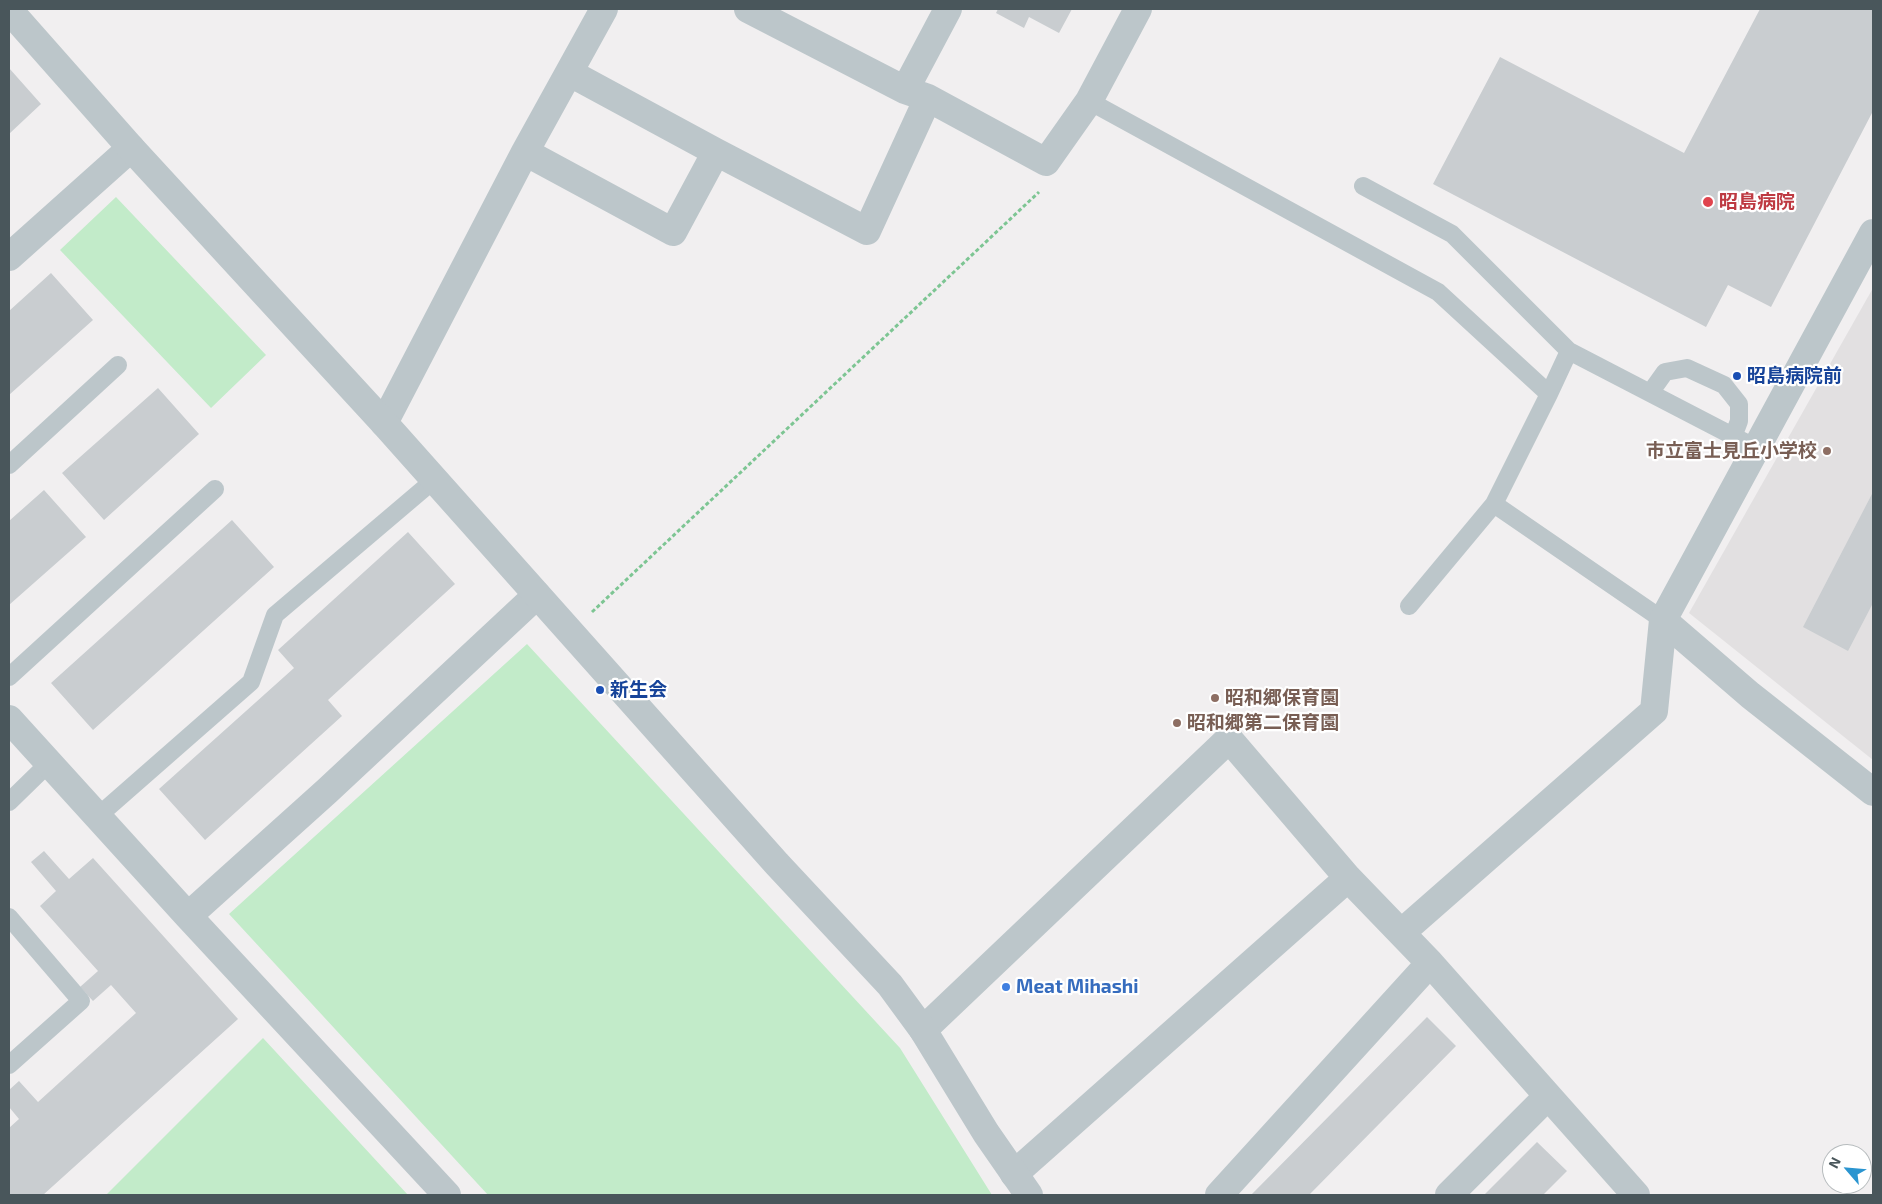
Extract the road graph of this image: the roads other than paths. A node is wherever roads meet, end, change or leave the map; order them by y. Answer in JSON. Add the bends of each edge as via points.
{"nodes":[{"id":1,"x":604,"y":9,"type":"edge"},
{"id":2,"x":748,"y":9,"type":"edge"},
{"id":3,"x":948,"y":9,"type":"edge"},
{"id":4,"x":1138,"y":9,"type":"edge"},
{"id":5,"x":9,"y":10,"type":"edge"},
{"id":6,"x":570,"y":73,"type":"junction"},
{"id":7,"x":916,"y":94,"type":"junction"},
{"id":8,"x":1088,"y":101,"type":"junction"},
{"id":9,"x":131,"y":148,"type":"junction"},
{"id":10,"x":525,"y":152,"type":"junction"},
{"id":11,"x":716,"y":152,"type":"junction"},
{"id":12,"x":1363,"y":186,"type":"dead end"},
{"id":13,"x":1873,"y":232,"type":"edge"},
{"id":14,"x":9,"y":257,"type":"edge"},
{"id":15,"x":1569,"y":351,"type":"junction"},
{"id":16,"x":118,"y":365,"type":"dead end"},
{"id":17,"x":1650,"y":393,"type":"junction"},
{"id":18,"x":1549,"y":394,"type":"junction"},
{"id":19,"x":384,"y":423,"type":"junction"},
{"id":20,"x":1745,"y":443,"type":"junction"},
{"id":21,"x":9,"y":465,"type":"edge"},
{"id":22,"x":434,"y":480,"type":"junction"},
{"id":23,"x":215,"y":489,"type":"dead end"},
{"id":24,"x":1494,"y":504,"type":"junction"},
{"id":25,"x":537,"y":596,"type":"junction"},
{"id":26,"x":1409,"y":606,"type":"dead end"},
{"id":27,"x":1663,"y":620,"type":"junction"},
{"id":28,"x":9,"y":677,"type":"edge"},
{"id":29,"x":9,"y":719,"type":"edge"},
{"id":30,"x":49,"y":763,"type":"junction"},
{"id":31,"x":1873,"y":792,"type":"edge"},
{"id":32,"x":9,"y":802,"type":"edge"},
{"id":33,"x":97,"y":817,"type":"junction"},
{"id":34,"x":1348,"y":878,"type":"junction"},
{"id":35,"x":188,"y":916,"type":"junction"},
{"id":36,"x":9,"y":917,"type":"edge"},
{"id":37,"x":1401,"y":933,"type":"junction"},
{"id":38,"x":1430,"y":963,"type":"junction"},
{"id":39,"x":923,"y":1030,"type":"junction"},
{"id":40,"x":9,"y":1065,"type":"edge"},
{"id":41,"x":1548,"y":1096,"type":"junction"},
{"id":42,"x":1022,"y":1185,"type":"edge"},
{"id":43,"x":447,"y":1195,"type":"edge"},
{"id":44,"x":1219,"y":1195,"type":"edge"},
{"id":45,"x":1449,"y":1195,"type":"edge"},
{"id":46,"x":1636,"y":1195,"type":"edge"}],
"edges":[{"from":1,"to":6,"type":"street"},
{"from":2,"to":7,"type":"street"},
{"from":3,"to":7,"type":"street"},
{"from":4,"to":8,"type":"street"},
{"from":5,"to":9,"type":"street"},
{"from":6,"to":10,"type":"street"},
{"from":6,"to":11,"type":"street"},
{"from":7,"to":8,"type":"street","via":[[1046,162]]},
{"from":7,"to":11,"type":"street","via":[[867,231]]},
{"from":8,"to":18,"type":"lane","via":[[1438,292]]},
{"from":9,"to":14,"type":"street"},
{"from":9,"to":19,"type":"street"},
{"from":10,"to":11,"type":"street","via":[[673,232]]},
{"from":10,"to":19,"type":"street"},
{"from":12,"to":15,"type":"lane","via":[[1452,234]]},
{"from":13,"to":20,"type":"street"},
{"from":15,"to":17,"type":"lane"},
{"from":15,"to":18,"type":"lane"},
{"from":16,"to":21,"type":"lane"},
{"from":17,"to":20,"type":"lane"},
{"from":17,"to":20,"type":"lane","via":[[1665,372],[1687,368],[1724,385],[1739,404],[1739,421]]},
{"from":18,"to":24,"type":"lane"},
{"from":19,"to":22,"type":"street"},
{"from":20,"to":27,"type":"street"},
{"from":22,"to":25,"type":"street"},
{"from":22,"to":33,"type":"lane","via":[[275,615],[251,682]]},
{"from":23,"to":28,"type":"lane"},
{"from":24,"to":26,"type":"lane"},
{"from":24,"to":27,"type":"lane"},
{"from":25,"to":35,"type":"street"},
{"from":25,"to":39,"type":"street","via":[[890,985]]},
{"from":27,"to":31,"type":"street","via":[[1750,695]]},
{"from":27,"to":37,"type":"street","via":[[1654,711]]},
{"from":29,"to":30,"type":"street"},
{"from":30,"to":32,"type":"lane"},
{"from":30,"to":33,"type":"street"},
{"from":33,"to":35,"type":"street"},
{"from":34,"to":37,"type":"street"},
{"from":34,"to":39,"type":"street","via":[[1229,739]]},
{"from":34,"to":42,"type":"street"},
{"from":35,"to":43,"type":"street"},
{"from":36,"to":40,"type":"lane","via":[[81,1001]]},
{"from":37,"to":38,"type":"street"},
{"from":38,"to":41,"type":"street"},
{"from":38,"to":44,"type":"street"},
{"from":39,"to":42,"type":"street"},
{"from":41,"to":45,"type":"street"},
{"from":41,"to":46,"type":"street"}]}
